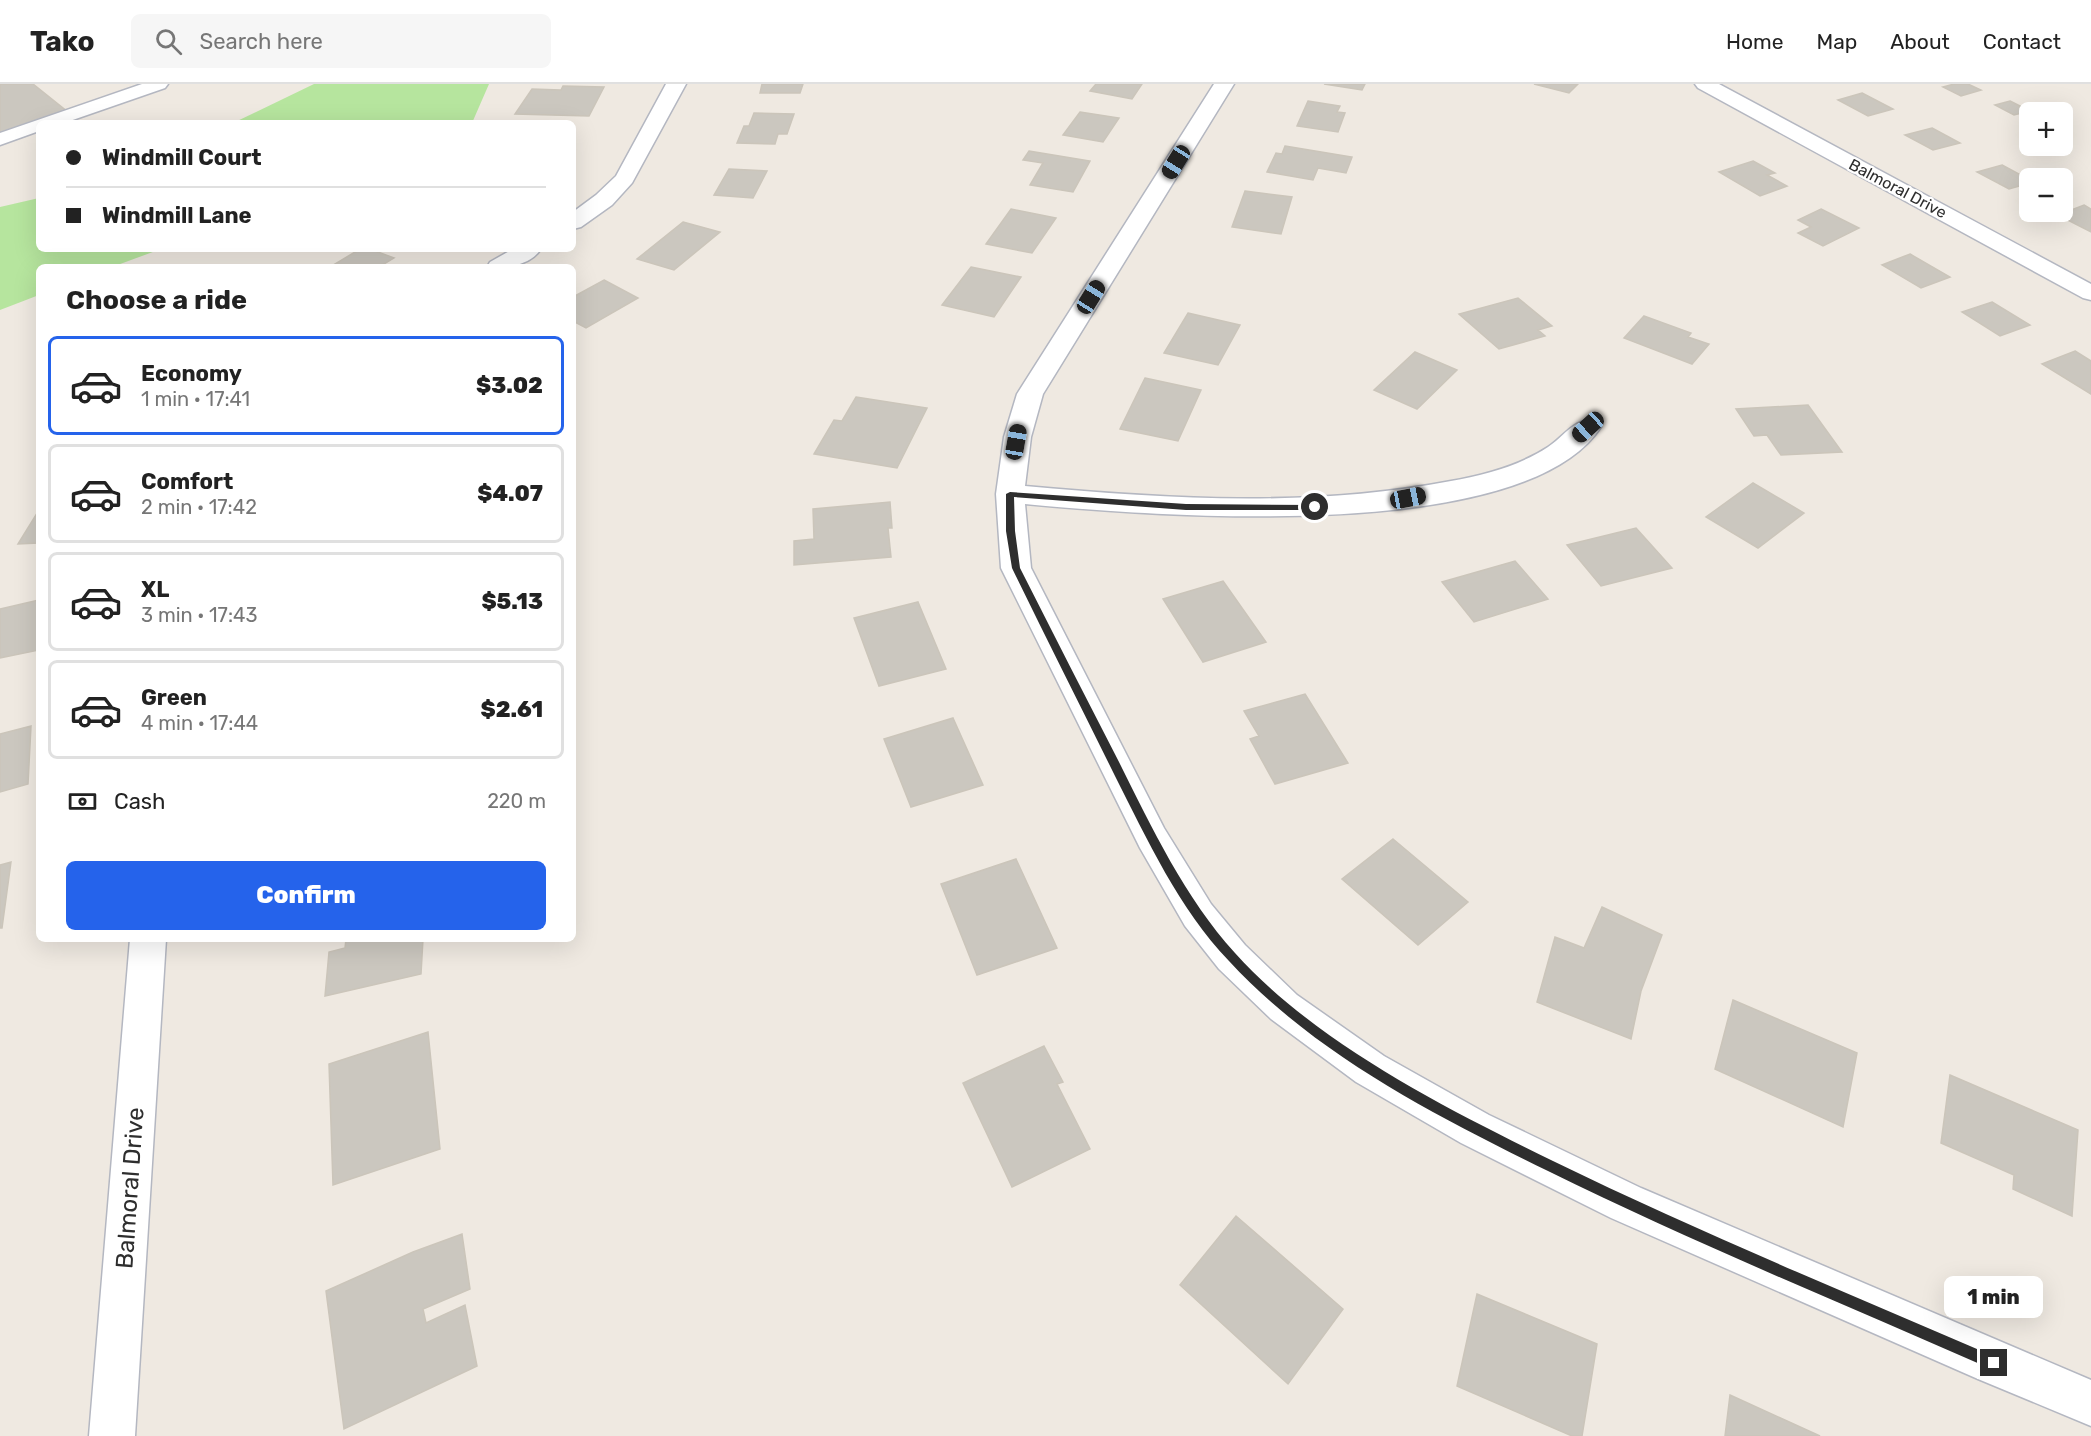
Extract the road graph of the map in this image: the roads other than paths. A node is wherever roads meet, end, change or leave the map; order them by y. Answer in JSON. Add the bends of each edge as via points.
{"nodes":[{"id":1,"x":159,"y":84,"type":"edge"},
{"id":2,"x":676,"y":84,"type":"edge"},
{"id":3,"x":1224,"y":84,"type":"edge"},
{"id":4,"x":1705,"y":84,"type":"edge"},
{"id":5,"x":55,"y":120,"type":"edge"},
{"id":6,"x":36,"y":126,"type":"edge"},
{"id":7,"x":0,"y":139,"type":"edge"},
{"id":8,"x":576,"y":220,"type":"edge"},
{"id":9,"x":525,"y":252,"type":"edge"},
{"id":10,"x":503,"y":264,"type":"edge"},
{"id":11,"x":2091,"y":293,"type":"edge"},
{"id":12,"x":1588,"y":427,"type":"dead end"},
{"id":13,"x":1010,"y":494,"type":"junction"},
{"id":14,"x":148,"y":942,"type":"edge"},
{"id":15,"x":2091,"y":1403,"type":"edge"},
{"id":16,"x":112,"y":1436,"type":"edge"}],
"edges":[{"from":1,"to":5,"type":"lane"},
{"from":2,"to":8,"type":"street","via":[[625,179]]},
{"from":3,"to":13,"type":"street","via":[[1030,394],[1019,424]]},
{"from":4,"to":11,"type":"street","name":"Balmoral Drive"},
{"from":6,"to":7,"type":"lane"},
{"from":9,"to":10,"type":"street"},
{"from":12,"to":13,"type":"street","via":[[1554,456],[1503,478],[1387,502],[1277,509],[1186,507]]},
{"from":13,"to":15,"type":"street","via":[[1016,568],[1152,838],[1198,915],[1232,957],[1284,1007],[1370,1069],[1475,1129],[1626,1203]]},
{"from":14,"to":16,"type":"street","name":"Balmoral Drive"}]}
